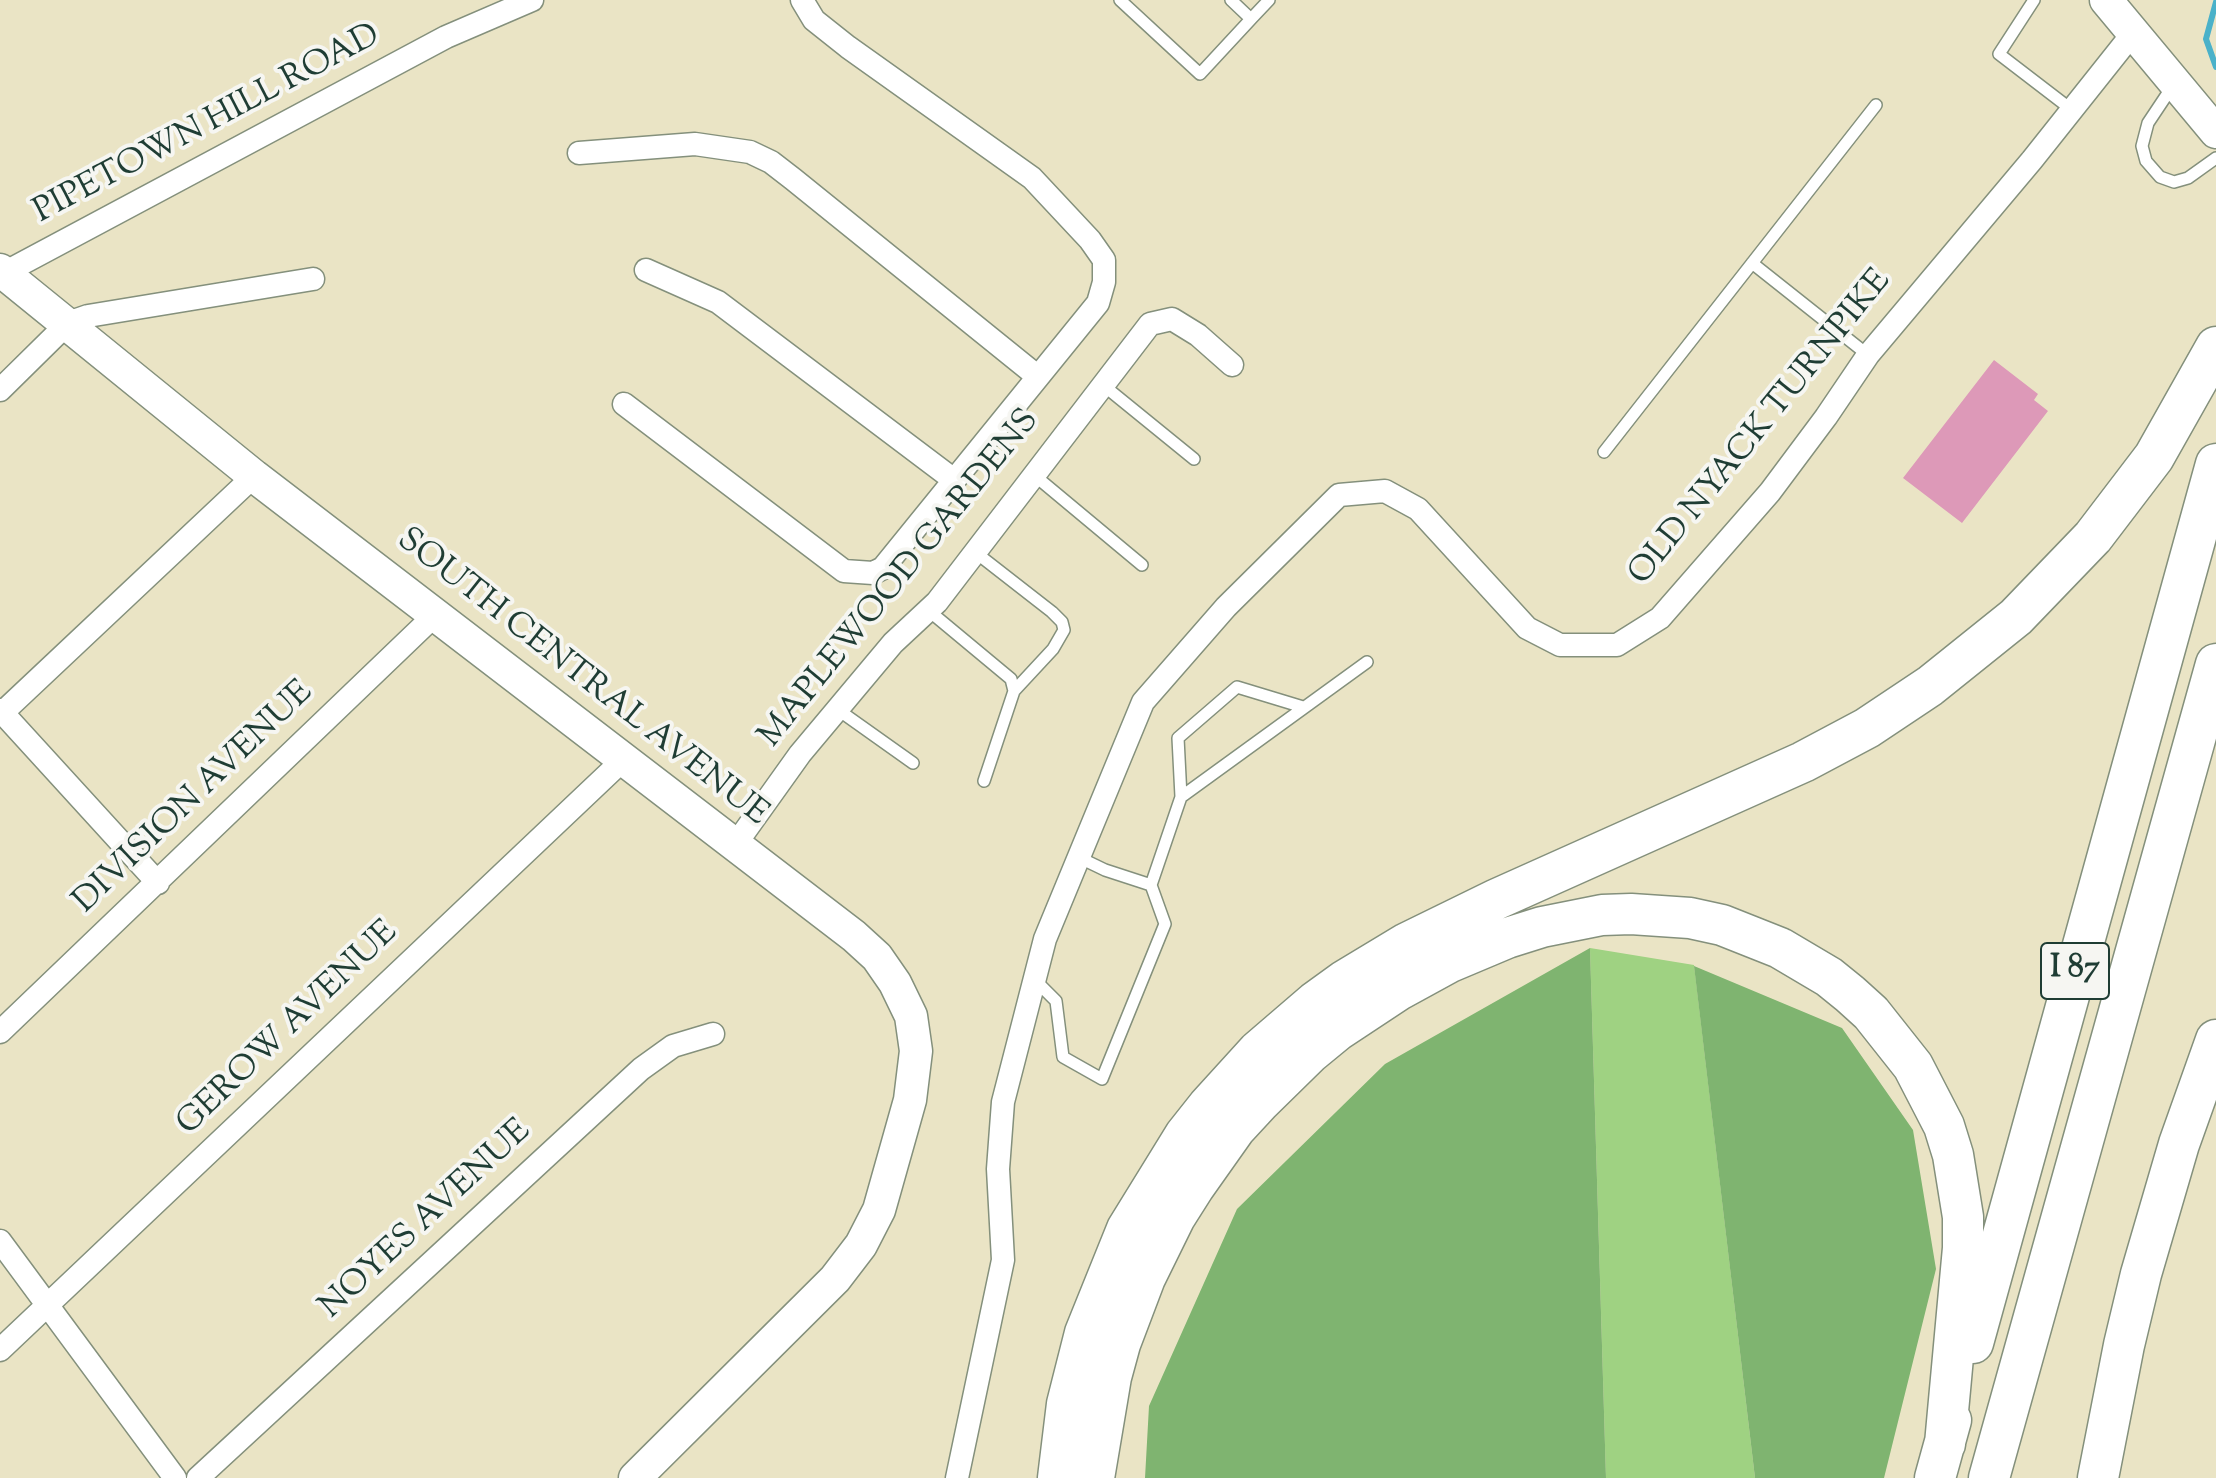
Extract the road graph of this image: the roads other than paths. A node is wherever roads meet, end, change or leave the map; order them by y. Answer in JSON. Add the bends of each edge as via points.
{"nodes":[{"id":1,"x":532,"y":0,"type":"edge"},
{"id":2,"x":802,"y":0,"type":"edge"},
{"id":3,"x":1120,"y":0,"type":"edge"},
{"id":4,"x":1231,"y":0,"type":"edge"},
{"id":5,"x":1269,"y":0,"type":"edge"},
{"id":6,"x":2034,"y":0,"type":"edge"},
{"id":7,"x":2106,"y":0,"type":"edge"},
{"id":8,"x":1251,"y":19,"type":"junction"},
{"id":9,"x":2133,"y":33,"type":"junction"},
{"id":10,"x":2174,"y":83,"type":"junction"},
{"id":11,"x":1876,"y":105,"type":"dead end"},
{"id":12,"x":2072,"y":110,"type":"junction"},
{"id":13,"x":2216,"y":132,"type":"edge"},
{"id":14,"x":579,"y":153,"type":"dead end"},
{"id":15,"x":2216,"y":158,"type":"edge"},
{"id":16,"x":1752,"y":263,"type":"junction"},
{"id":17,"x":646,"y":270,"type":"dead end"},
{"id":18,"x":2,"y":272,"type":"edge"},
{"id":19,"x":313,"y":279,"type":"dead end"},
{"id":20,"x":68,"y":323,"type":"junction"},
{"id":21,"x":2216,"y":347,"type":"edge"},
{"id":22,"x":1868,"y":355,"type":"junction"},
{"id":23,"x":1232,"y":365,"type":"dead end"},
{"id":24,"x":1037,"y":376,"type":"junction"},
{"id":25,"x":1103,"y":385,"type":"junction"},
{"id":26,"x":0,"y":390,"type":"edge"},
{"id":27,"x":624,"y":404,"type":"dead end"},
{"id":28,"x":1604,"y":452,"type":"dead end"},
{"id":29,"x":1194,"y":459,"type":"dead end"},
{"id":30,"x":2216,"y":464,"type":"edge"},
{"id":31,"x":1034,"y":475,"type":"junction"},
{"id":32,"x":254,"y":476,"type":"junction"},
{"id":33,"x":954,"y":480,"type":"junction"},
{"id":34,"x":975,"y":552,"type":"junction"},
{"id":35,"x":1142,"y":565,"type":"dead end"},
{"id":36,"x":928,"y":610,"type":"junction"},
{"id":37,"x":436,"y":614,"type":"junction"},
{"id":38,"x":1367,"y":662,"type":"dead end"},
{"id":39,"x":2216,"y":664,"type":"edge"},
{"id":40,"x":1014,"y":691,"type":"junction"},
{"id":41,"x":1303,"y":707,"type":"junction"},
{"id":42,"x":837,"y":709,"type":"junction"},
{"id":43,"x":1,"y":713,"type":"edge"},
{"id":44,"x":624,"y":759,"type":"junction"},
{"id":45,"x":913,"y":763,"type":"dead end"},
{"id":46,"x":984,"y":781,"type":"dead end"},
{"id":47,"x":1181,"y":797,"type":"junction"},
{"id":48,"x":735,"y":845,"type":"junction"},
{"id":49,"x":1078,"y":857,"type":"junction"},
{"id":50,"x":158,"y":883,"type":"junction"},
{"id":51,"x":1151,"y":885,"type":"junction"},
{"id":52,"x":1036,"y":981,"type":"junction"},
{"id":53,"x":0,"y":1032,"type":"edge"},
{"id":54,"x":713,"y":1034,"type":"dead end"},
{"id":55,"x":2216,"y":1040,"type":"edge"},
{"id":56,"x":0,"y":1241,"type":"edge"},
{"id":57,"x":2053,"y":1246,"type":"junction"},
{"id":58,"x":49,"y":1306,"type":"junction"},
{"id":59,"x":0,"y":1350,"type":"edge"},
{"id":60,"x":1940,"y":1461,"type":"edge"},
{"id":61,"x":175,"y":1478,"type":"edge"},
{"id":62,"x":198,"y":1478,"type":"edge"},
{"id":63,"x":635,"y":1478,"type":"edge"},
{"id":64,"x":957,"y":1478,"type":"edge"},
{"id":65,"x":1058,"y":1478,"type":"edge"},
{"id":66,"x":1094,"y":1478,"type":"edge"},
{"id":67,"x":1989,"y":1478,"type":"edge"},
{"id":68,"x":2015,"y":1478,"type":"edge"},
{"id":69,"x":2098,"y":1478,"type":"edge"}],
"edges":[{"from":1,"to":18,"type":"street","name":"PIPETOWN HILL ROAD","via":[[446,37]]},
{"from":2,"to":24,"type":"street","via":[[814,20],[848,47],[1032,178],[1104,260],[1098,303]]},
{"from":3,"to":8,"type":"lane","via":[[1200,74]]},
{"from":4,"to":8,"type":"lane"},
{"from":5,"to":8,"type":"lane"},
{"from":6,"to":12,"type":"lane","via":[[1999,54]]},
{"from":7,"to":9,"type":"street"},
{"from":9,"to":10,"type":"street"},
{"from":9,"to":12,"type":"street","name":"OLD NYACK TURNPIKE"},
{"from":10,"to":13,"type":"street"},
{"from":10,"to":15,"type":"lane","via":[[2148,123],[2142,146],[2146,161],[2160,177],[2174,182]]},
{"from":11,"to":16,"type":"lane"},
{"from":12,"to":22,"type":"street","name":"OLD NYACK TURNPIKE"},
{"from":14,"to":24,"type":"street","via":[[695,144],[750,152],[771,162]]},
{"from":16,"to":22,"type":"lane"},
{"from":16,"to":28,"type":"lane"},
{"from":17,"to":33,"type":"street","via":[[718,302]]},
{"from":18,"to":20,"type":"street","name":"SOUTH CENTRAL AVENUE"},
{"from":19,"to":20,"type":"street"},
{"from":20,"to":26,"type":"street"},
{"from":20,"to":32,"type":"street","name":"SOUTH CENTRAL AVENUE"},
{"from":21,"to":65,"type":"highway","via":[[2154,457],[2093,537],[2016,617],[1930,686],[1803,762],[1407,943],[1315,1002],[1258,1051],[1185,1135],[1127,1229],[1085,1333],[1067,1404]]},
{"from":22,"to":49,"type":"street","name":"OLD NYACK TURNPIKE","via":[[1770,492],[1660,618],[1617,645],[1560,645],[1527,628],[1418,509],[1385,491],[1339,495],[1226,607],[1143,702]]},
{"from":23,"to":25,"type":"street","name":"MAPLEWOOD GARDENS","via":[[1172,319],[1150,324]]},
{"from":24,"to":33,"type":"street"},
{"from":25,"to":29,"type":"lane"},
{"from":25,"to":31,"type":"street","name":"MAPLEWOOD GARDENS"},
{"from":27,"to":33,"type":"street","via":[[844,571],[873,573],[883,568]]},
{"from":30,"to":60,"type":"highway","number":"I 87"},
{"from":31,"to":34,"type":"street","name":"MAPLEWOOD GARDENS"},
{"from":31,"to":35,"type":"lane"},
{"from":32,"to":37,"type":"street","name":"SOUTH CENTRAL AVENUE"},
{"from":32,"to":43,"type":"street"},
{"from":34,"to":36,"type":"street","name":"MAPLEWOOD GARDENS"},
{"from":34,"to":40,"type":"lane","via":[[1062,622],[1064,630],[1053,649]]},
{"from":36,"to":40,"type":"lane","via":[[1011,679]]},
{"from":36,"to":42,"type":"street","name":"MAPLEWOOD GARDENS"},
{"from":37,"to":44,"type":"street","name":"SOUTH CENTRAL AVENUE"},
{"from":37,"to":50,"type":"street","name":"DIVISION AVENUE"},
{"from":38,"to":41,"type":"lane"},
{"from":39,"to":57,"type":"highway","number":"I 87"},
{"from":40,"to":46,"type":"lane"},
{"from":41,"to":47,"type":"lane"},
{"from":41,"to":47,"type":"lane","via":[[1237,687],[1178,738]]},
{"from":42,"to":45,"type":"lane"},
{"from":42,"to":48,"type":"street","name":"MAPLEWOOD GARDENS"},
{"from":43,"to":50,"type":"street"},
{"from":44,"to":48,"type":"street","name":"SOUTH CENTRAL AVENUE"},
{"from":44,"to":58,"type":"street","name":"GEROW AVENUE"},
{"from":47,"to":51,"type":"lane"},
{"from":48,"to":63,"type":"street","name":"SOUTH CENTRAL AVENUE","via":[[854,936],[895,983],[911,1016],[916,1051],[910,1100],[879,1210],[861,1245],[835,1279]]},
{"from":49,"to":51,"type":"lane"},
{"from":49,"to":52,"type":"street","name":"OLD NYACK TURNPIKE","via":[[1045,939]]},
{"from":50,"to":53,"type":"street","name":"DIVISION AVENUE"},
{"from":51,"to":52,"type":"lane","via":[[1165,924],[1102,1079],[1063,1057],[1056,1001]]},
{"from":52,"to":64,"type":"street","name":"OLD NYACK TURNPIKE","via":[[1003,1102],[998,1169],[1003,1260]]},
{"from":54,"to":62,"type":"street","name":"NOYES AVENUE","via":[[673,1046],[641,1069]]},
{"from":55,"to":69,"type":"highway","via":[[2141,1274]]},
{"from":56,"to":58,"type":"street"},
{"from":57,"to":67,"type":"highway","number":"I 87"},
{"from":57,"to":68,"type":"highway"},
{"from":58,"to":59,"type":"street","name":"GEROW AVENUE"},
{"from":58,"to":61,"type":"street"},
{"from":60,"to":66,"type":"highway","via":[[1963,1217],[1948,1140],[1913,1066],[1879,1021],[1850,994],[1780,948],[1722,925],[1631,914],[1542,927],[1450,962],[1348,1024],[1260,1102],[1194,1187],[1145,1278],[1111,1377]]}]}
